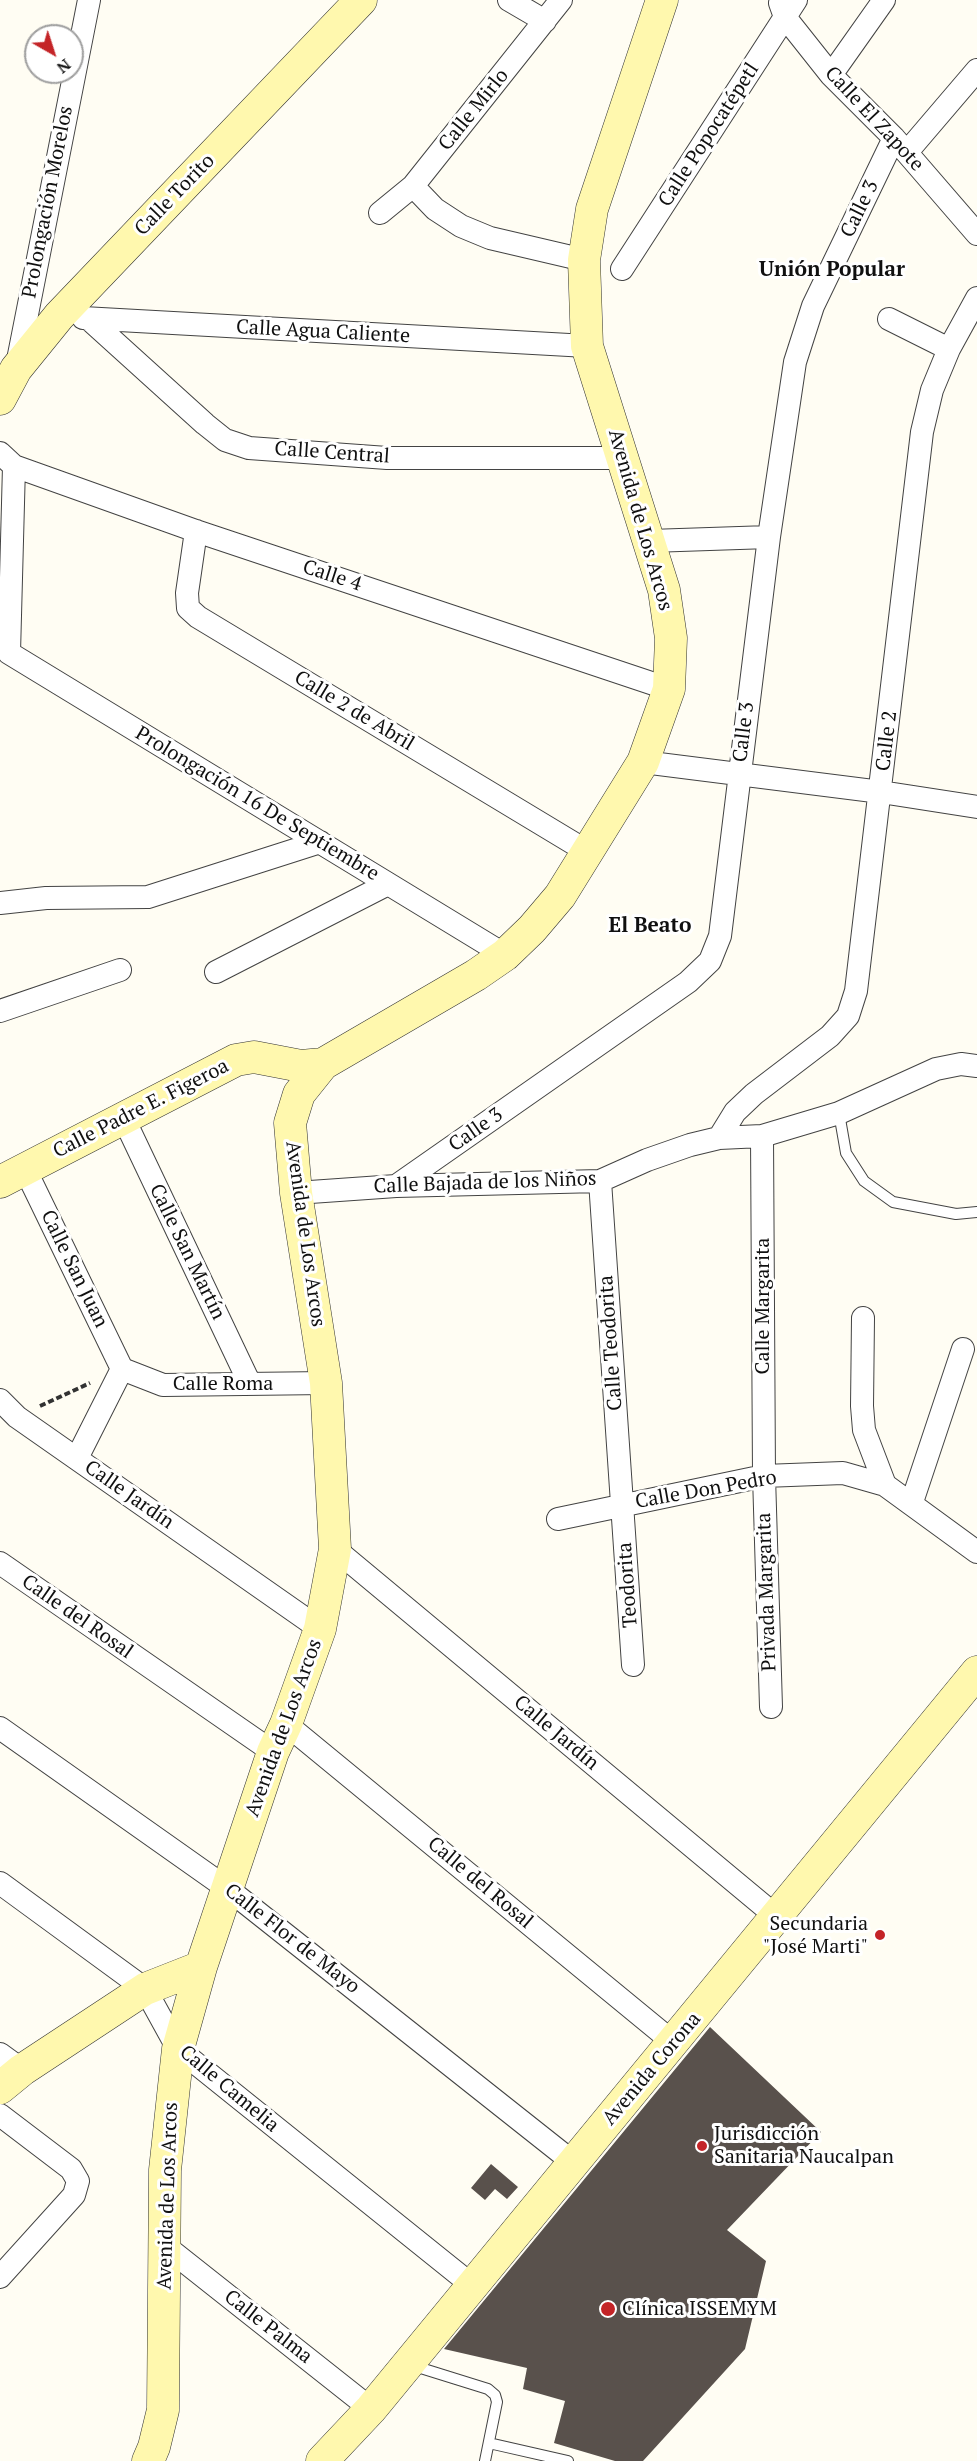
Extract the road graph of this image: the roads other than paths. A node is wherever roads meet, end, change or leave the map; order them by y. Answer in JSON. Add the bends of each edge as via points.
{"nodes":[{"id":1,"x":361,"y":0,"type":"edge"},
{"id":2,"x":508,"y":0,"type":"edge"},
{"id":3,"x":561,"y":0,"type":"edge"},
{"id":4,"x":662,"y":0,"type":"edge"},
{"id":5,"x":884,"y":0,"type":"edge"},
{"id":6,"x":87,"y":2,"type":"edge"},
{"id":7,"x":786,"y":6,"type":"edge"},
{"id":8,"x":545,"y":21,"type":"junction"},
{"id":9,"x":977,"y":70,"type":"edge"},
{"id":10,"x":831,"y":75,"type":"junction"},
{"id":11,"x":901,"y":145,"type":"junction"},
{"id":12,"x":413,"y":186,"type":"junction"},
{"id":13,"x":380,"y":213,"type":"dead end"},
{"id":14,"x":977,"y":234,"type":"edge"},
{"id":15,"x":584,"y":260,"type":"junction"},
{"id":16,"x":622,"y":270,"type":"dead end"},
{"id":17,"x":977,"y":298,"type":"edge"},
{"id":18,"x":74,"y":317,"type":"junction"},
{"id":19,"x":889,"y":319,"type":"dead end"},
{"id":20,"x":588,"y":346,"type":"junction"},
{"id":21,"x":949,"y":349,"type":"junction"},
{"id":22,"x":8,"y":362,"type":"edge"},
{"id":23,"x":0,"y":399,"type":"edge"},
{"id":24,"x":623,"y":458,"type":"junction"},
{"id":25,"x":7,"y":460,"type":"edge"},
{"id":26,"x":196,"y":531,"type":"junction"},
{"id":27,"x":769,"y":537,"type":"junction"},
{"id":28,"x":650,"y":540,"type":"junction"},
{"id":29,"x":6,"y":588,"type":"edge"},
{"id":30,"x":5,"y":655,"type":"edge"},
{"id":31,"x":669,"y":689,"type":"junction"},
{"id":32,"x":644,"y":762,"type":"junction"},
{"id":33,"x":738,"y":776,"type":"junction"},
{"id":34,"x":881,"y":792,"type":"junction"},
{"id":35,"x":977,"y":807,"type":"edge"},
{"id":36,"x":320,"y":842,"type":"junction"},
{"id":37,"x":588,"y":852,"type":"junction"},
{"id":38,"x":388,"y":884,"type":"junction"},
{"id":39,"x":0,"y":903,"type":"edge"},
{"id":40,"x":505,"y":955,"type":"junction"},
{"id":41,"x":120,"y":970,"type":"dead end"},
{"id":42,"x":216,"y":972,"type":"dead end"},
{"id":43,"x":0,"y":1011,"type":"edge"},
{"id":44,"x":323,"y":1064,"type":"junction"},
{"id":45,"x":977,"y":1066,"type":"edge"},
{"id":46,"x":840,"y":1113,"type":"junction"},
{"id":47,"x":124,"y":1119,"type":"junction"},
{"id":48,"x":762,"y":1136,"type":"junction"},
{"id":49,"x":718,"y":1138,"type":"junction"},
{"id":50,"x":13,"y":1175,"type":"edge"},
{"id":51,"x":600,"y":1181,"type":"junction"},
{"id":52,"x":396,"y":1186,"type":"junction"},
{"id":53,"x":296,"y":1192,"type":"junction"},
{"id":54,"x":977,"y":1212,"type":"edge"},
{"id":55,"x":863,"y":1318,"type":"dead end"},
{"id":56,"x":963,"y":1349,"type":"dead end"},
{"id":57,"x":122,"y":1369,"type":"junction"},
{"id":58,"x":326,"y":1383,"type":"junction"},
{"id":59,"x":250,"y":1384,"type":"junction"},
{"id":60,"x":0,"y":1400,"type":"edge"},
{"id":61,"x":77,"y":1458,"type":"junction"},
{"id":62,"x":764,"y":1476,"type":"junction"},
{"id":63,"x":885,"y":1485,"type":"junction"},
{"id":64,"x":912,"y":1502,"type":"junction"},
{"id":65,"x":622,"y":1506,"type":"junction"},
{"id":66,"x":558,"y":1519,"type":"dead end"},
{"id":67,"x":335,"y":1549,"type":"junction"},
{"id":68,"x":977,"y":1552,"type":"edge"},
{"id":69,"x":0,"y":1563,"type":"edge"},
{"id":70,"x":320,"y":1629,"type":"junction"},
{"id":71,"x":633,"y":1665,"type":"dead end"},
{"id":72,"x":977,"y":1672,"type":"edge"},
{"id":73,"x":771,"y":1707,"type":"dead end"},
{"id":74,"x":286,"y":1724,"type":"junction"},
{"id":75,"x":0,"y":1728,"type":"edge"},
{"id":76,"x":273,"y":1752,"type":"junction"},
{"id":77,"x":0,"y":1883,"type":"edge"},
{"id":78,"x":228,"y":1888,"type":"junction"},
{"id":79,"x":777,"y":1917,"type":"junction"},
{"id":80,"x":201,"y":1967,"type":"junction"},
{"id":81,"x":145,"y":1989,"type":"junction"},
{"id":82,"x":674,"y":2043,"type":"junction"},
{"id":83,"x":178,"y":2049,"type":"junction"},
{"id":84,"x":7,"y":2071,"type":"edge"},
{"id":85,"x":0,"y":2115,"type":"edge"},
{"id":86,"x":574,"y":2163,"type":"junction"},
{"id":87,"x":165,"y":2246,"type":"junction"},
{"id":88,"x":0,"y":2277,"type":"edge"},
{"id":89,"x":473,"y":2286,"type":"junction"},
{"id":90,"x":408,"y":2364,"type":"junction"},
{"id":91,"x":371,"y":2409,"type":"junction"},
{"id":92,"x":489,"y":2443,"type":"junction"},
{"id":93,"x":151,"y":2454,"type":"edge"},
{"id":94,"x":322,"y":2461,"type":"edge"},
{"id":95,"x":485,"y":2461,"type":"edge"},
{"id":96,"x":568,"y":2461,"type":"edge"}],
"edges":[{"from":1,"to":18,"type":"main road","name":"Calle Torito"},
{"from":2,"to":8,"type":"street"},
{"from":3,"to":8,"type":"street","name":"Calle Mirlo"},
{"from":4,"to":15,"type":"main road","name":"Avenida de Los Arcos","via":[[592,209]]},
{"from":5,"to":10,"type":"street"},
{"from":6,"to":22,"type":"street","name":"Prolongación Morelos"},
{"from":7,"to":10,"type":"street","name":"Calle El Zapote"},
{"from":7,"to":16,"type":"street","name":"Calle Popocatépetl"},
{"from":8,"to":12,"type":"street","name":"Calle Mirlo"},
{"from":9,"to":11,"type":"street","name":"Calle 3"},
{"from":10,"to":11,"type":"street","name":"Calle El Zapote"},
{"from":11,"to":14,"type":"street","name":"Calle El Zapote"},
{"from":11,"to":27,"type":"street","name":"Calle 3","via":[[813,306],[802,334]]},
{"from":12,"to":13,"type":"street","name":"Calle Mirlo"},
{"from":12,"to":15,"type":"street","via":[[461,226],[490,238]]},
{"from":15,"to":20,"type":"main road","name":"Avenida de Los Arcos"},
{"from":17,"to":21,"type":"street","name":"Calle 2"},
{"from":18,"to":20,"type":"street","name":"Calle Agua Caliente"},
{"from":18,"to":22,"type":"main road","name":"Calle Torito"},
{"from":18,"to":24,"type":"street","name":"Calle Central","via":[[225,440],[249,448],[387,458]]},
{"from":19,"to":21,"type":"street"},
{"from":20,"to":24,"type":"main road","name":"Avenida de Los Arcos"},
{"from":21,"to":34,"type":"street","name":"Calle 2","via":[[932,390],[922,432]]},
{"from":22,"to":23,"type":"main road","name":"Calle Torito"},
{"from":24,"to":28,"type":"main road","name":"Avenida de Los Arcos"},
{"from":25,"to":26,"type":"street","name":"Calle 4"},
{"from":25,"to":29,"type":"street"},
{"from":26,"to":31,"type":"street","name":"Calle 4"},
{"from":26,"to":37,"type":"street","name":"Calle 2 de Abril","via":[[187,593],[188,608],[198,617]]},
{"from":27,"to":28,"type":"street"},
{"from":27,"to":33,"type":"street","name":"Calle 3"},
{"from":28,"to":31,"type":"main road","name":"Avenida de Los Arcos","via":[[664,590],[671,638]]},
{"from":29,"to":30,"type":"street"},
{"from":30,"to":36,"type":"street","name":"Prolongación 16 De Septiembre"},
{"from":31,"to":32,"type":"main road","name":"Avenida de Los Arcos"},
{"from":32,"to":33,"type":"street"},
{"from":32,"to":37,"type":"main road","name":"Avenida de Los Arcos"},
{"from":33,"to":34,"type":"street"},
{"from":33,"to":52,"type":"street","name":"Calle 3","via":[[720,936],[710,961],[688,982]]},
{"from":34,"to":35,"type":"street"},
{"from":34,"to":49,"type":"street","name":"Calle 2","via":[[856,991],[848,1016],[830,1036],[754,1094],[735,1112]]},
{"from":36,"to":38,"type":"street","name":"Prolongación 16 De Septiembre"},
{"from":36,"to":39,"type":"street","via":[[148,897],[46,898]]},
{"from":37,"to":40,"type":"main road","name":"Avenida de Los Arcos","via":[[560,896]]},
{"from":38,"to":40,"type":"street","name":"Prolongación 16 De Septiembre"},
{"from":38,"to":42,"type":"street"},
{"from":40,"to":44,"type":"main road","name":"Avenida de Los Arcos"},
{"from":41,"to":43,"type":"street"},
{"from":44,"to":47,"type":"main road","name":"Calle Padre E. Figeroa","via":[[301,1066],[254,1057],[237,1060]]},
{"from":44,"to":53,"type":"main road","name":"Avenida de Los Arcos","via":[[299,1094],[290,1123]]},
{"from":45,"to":46,"type":"street","name":"Calle Bajada de los Niños","via":[[961,1064],[936,1069]]},
{"from":46,"to":48,"type":"street","name":"Calle Bajada de los Niños"},
{"from":46,"to":54,"type":"lane","via":[[846,1153],[864,1181],[893,1202],[956,1214]]},
{"from":47,"to":50,"type":"main road","name":"Calle Padre E. Figeroa"},
{"from":47,"to":59,"type":"street","name":"Calle San Martín"},
{"from":48,"to":49,"type":"street","name":"Calle Bajada de los Niños"},
{"from":48,"to":62,"type":"street","name":"Calle Margarita"},
{"from":49,"to":51,"type":"street","name":"Calle Bajada de los Niños","via":[[647,1160]]},
{"from":50,"to":57,"type":"street","name":"Calle San Juan"},
{"from":51,"to":52,"type":"street","name":"Calle Bajada de los Niños"},
{"from":51,"to":65,"type":"street","name":"Calle Teodorita"},
{"from":52,"to":53,"type":"street","name":"Calle Bajada de los Niños"},
{"from":53,"to":58,"type":"main road","name":"Avenida de Los Arcos"},
{"from":55,"to":63,"type":"street","via":[[864,1430]]},
{"from":56,"to":64,"type":"street"},
{"from":57,"to":59,"type":"street","name":"Calle Roma","via":[[163,1384]]},
{"from":57,"to":61,"type":"street"},
{"from":58,"to":59,"type":"street","name":"Calle Roma"},
{"from":58,"to":67,"type":"main road","name":"Avenida de Los Arcos"},
{"from":60,"to":61,"type":"street","name":"Calle Jardín","via":[[17,1417]]},
{"from":61,"to":70,"type":"street","name":"Calle Jardín"},
{"from":62,"to":63,"type":"street","name":"Calle Don Pedro","via":[[843,1473]]},
{"from":62,"to":65,"type":"street","name":"Calle Don Pedro"},
{"from":62,"to":73,"type":"street","name":"Privada Margarita"},
{"from":63,"to":64,"type":"street","name":"Calle Don Pedro"},
{"from":64,"to":68,"type":"street","name":"Calle Don Pedro"},
{"from":65,"to":66,"type":"street","name":"Calle Don Pedro"},
{"from":65,"to":71,"type":"street","name":"Teodorita"},
{"from":67,"to":70,"type":"main road","name":"Avenida de Los Arcos"},
{"from":67,"to":79,"type":"street","name":"Calle Jardín"},
{"from":69,"to":76,"type":"street","name":"Calle del Rosal"},
{"from":70,"to":74,"type":"main road","name":"Avenida de Los Arcos"},
{"from":72,"to":79,"type":"main road","name":"Avenida Corona"},
{"from":74,"to":76,"type":"main road","name":"Avenida de Los Arcos"},
{"from":74,"to":82,"type":"street","name":"Calle del Rosal"},
{"from":75,"to":78,"type":"street","name":"Calle Flor de Mayo"},
{"from":76,"to":78,"type":"main road","name":"Avenida de Los Arcos"},
{"from":77,"to":81,"type":"street","name":"Calle Camelia"},
{"from":78,"to":80,"type":"main road","name":"Avenida de Los Arcos"},
{"from":78,"to":86,"type":"street","name":"Calle Flor de Mayo"},
{"from":79,"to":82,"type":"main road","name":"Avenida Corona"},
{"from":80,"to":81,"type":"main road"},
{"from":80,"to":83,"type":"main road","name":"Avenida de Los Arcos"},
{"from":81,"to":83,"type":"street","name":"Calle Camelia"},
{"from":81,"to":84,"type":"main road"},
{"from":82,"to":86,"type":"main road","name":"Avenida Corona"},
{"from":83,"to":87,"type":"main road","name":"Avenida de Los Arcos","via":[[165,2170]]},
{"from":83,"to":89,"type":"street","name":"Calle Camelia"},
{"from":85,"to":88,"type":"street","via":[[71,2169],[78,2181],[74,2195]]},
{"from":86,"to":89,"type":"main road","name":"Avenida Corona"},
{"from":87,"to":91,"type":"street","name":"Calle Palma"},
{"from":87,"to":93,"type":"main road","name":"Avenida de Los Arcos","via":[[163,2410]]},
{"from":89,"to":90,"type":"main road","name":"Avenida Corona"},
{"from":90,"to":91,"type":"main road","name":"Avenida Corona"},
{"from":90,"to":92,"type":"lane","via":[[488,2389],[495,2395]]},
{"from":91,"to":94,"type":"main road","name":"Avenida Corona"},
{"from":92,"to":95,"type":"lane"},
{"from":92,"to":96,"type":"lane"}]}
